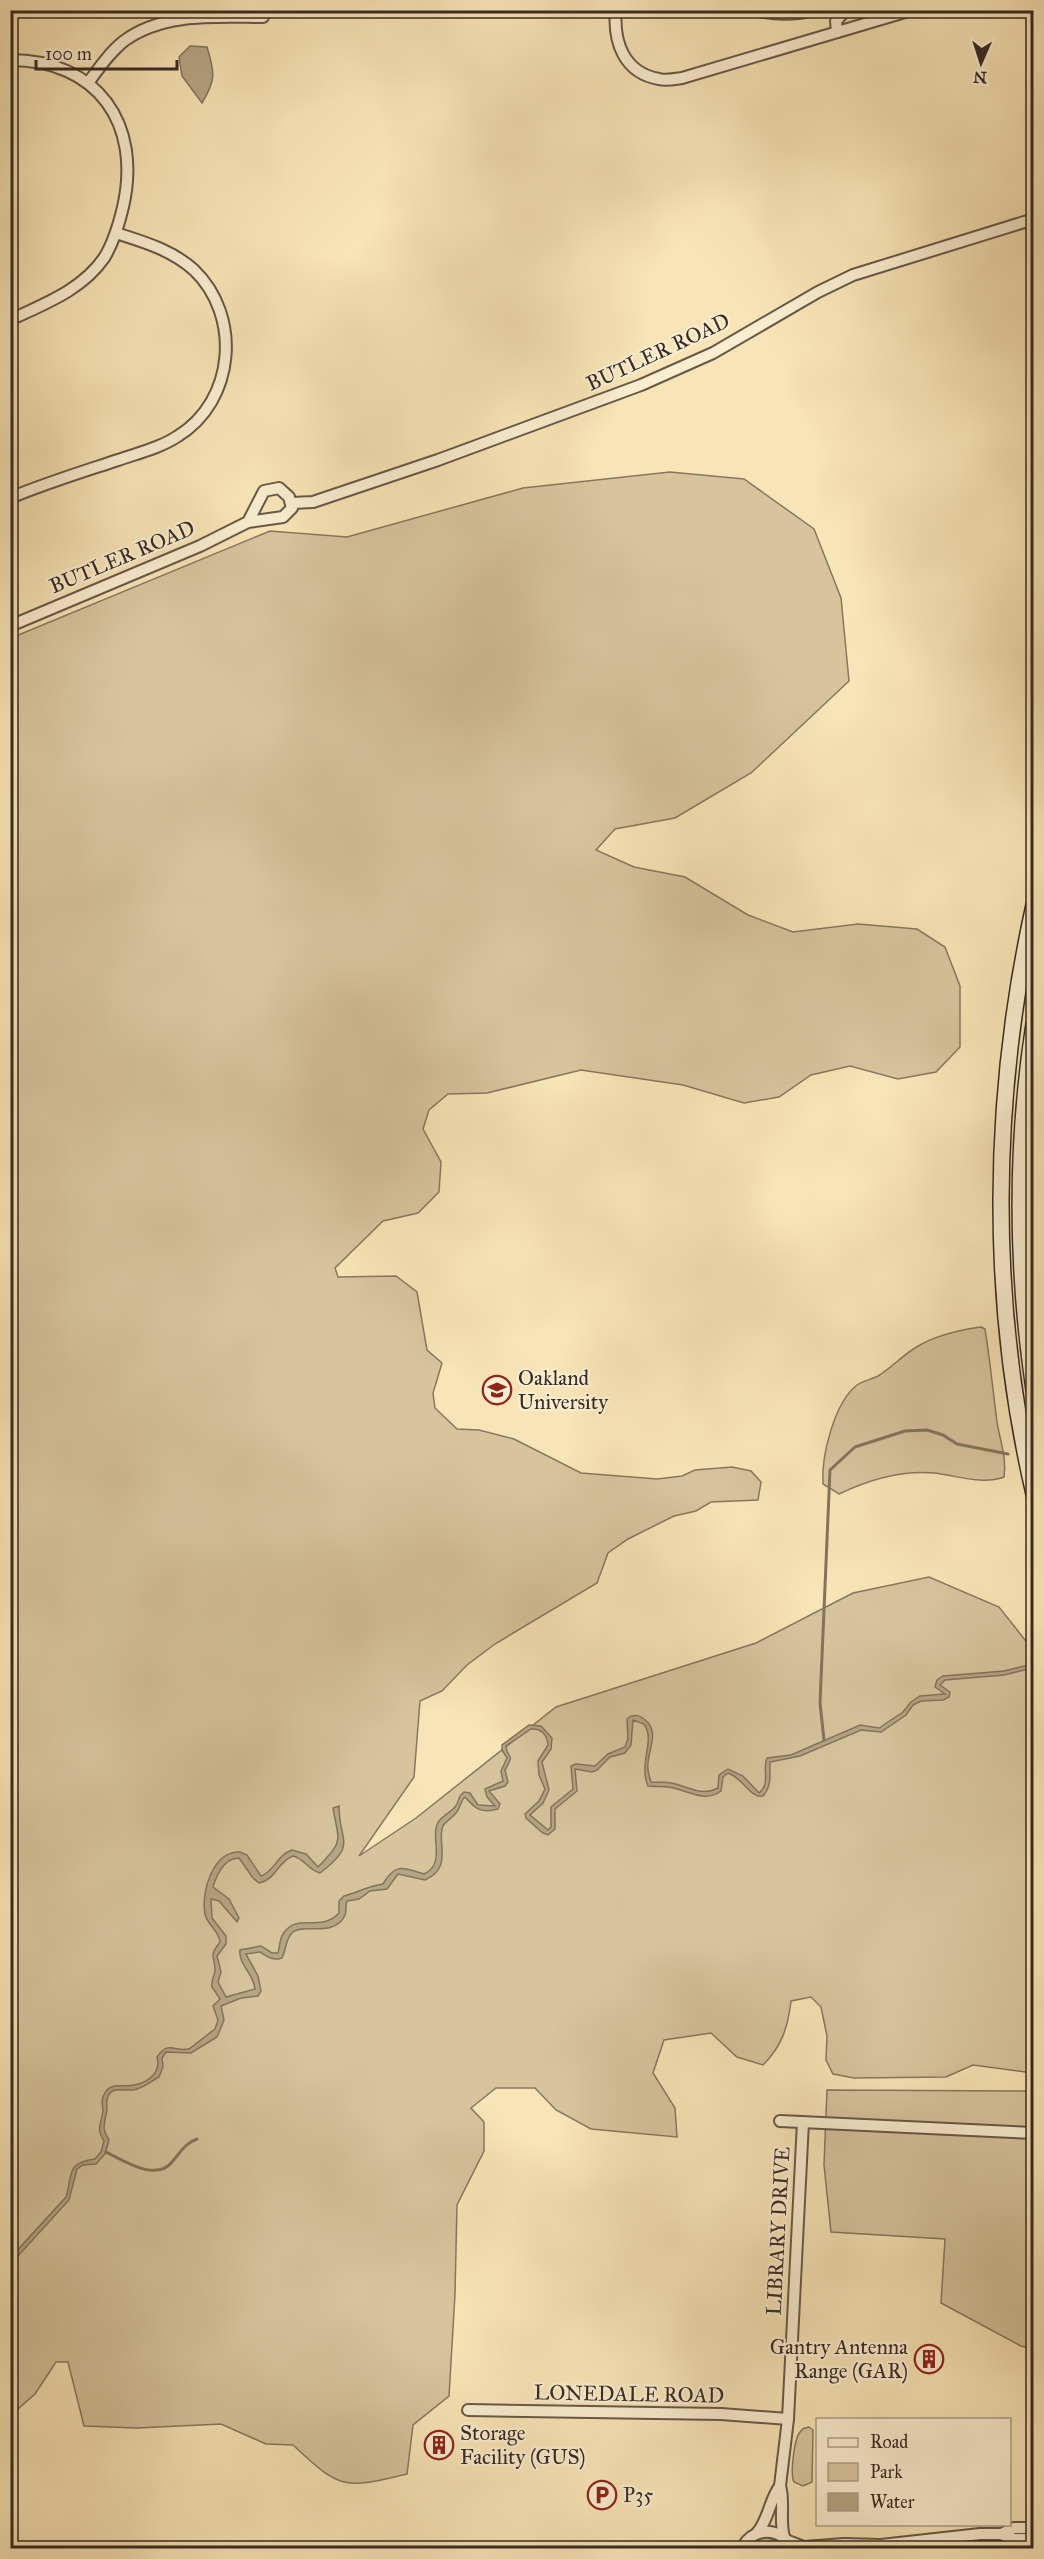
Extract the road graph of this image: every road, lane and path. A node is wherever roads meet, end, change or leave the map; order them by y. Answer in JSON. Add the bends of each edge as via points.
{"nodes":[{"id":1,"x":616,"y":10,"type":"edge"},
{"id":2,"x":753,"y":10,"type":"edge"},
{"id":3,"x":814,"y":10,"type":"edge"},
{"id":4,"x":846,"y":10,"type":"edge"},
{"id":5,"x":912,"y":10,"type":"edge"},
{"id":6,"x":263,"y":17,"type":"dead end"},
{"id":7,"x":837,"y":32,"type":"junction"},
{"id":8,"x":10,"y":60,"type":"edge"},
{"id":9,"x":88,"y":83,"type":"junction"},
{"id":10,"x":1034,"y":219,"type":"edge"},
{"id":11,"x":116,"y":233,"type":"junction"},
{"id":12,"x":10,"y":320,"type":"edge"},
{"id":13,"x":10,"y":498,"type":"edge"},
{"id":14,"x":292,"y":503,"type":"junction"},
{"id":15,"x":248,"y":522,"type":"junction"},
{"id":16,"x":10,"y":626,"type":"edge"},
{"id":17,"x":1034,"y":905,"type":"edge"},
{"id":18,"x":1034,"y":1024,"type":"edge"},
{"id":19,"x":1034,"y":1390,"type":"edge"},
{"id":20,"x":1034,"y":1494,"type":"edge"},
{"id":21,"x":780,"y":2121,"type":"dead end"},
{"id":22,"x":803,"y":2122,"type":"junction"},
{"id":23,"x":1034,"y":2133,"type":"edge"},
{"id":24,"x":468,"y":2410,"type":"dead end"},
{"id":25,"x":788,"y":2419,"type":"junction"},
{"id":26,"x":780,"y":2486,"type":"junction"},
{"id":27,"x":1034,"y":2528,"type":"edge"},
{"id":28,"x":756,"y":2534,"type":"junction"},
{"id":29,"x":1001,"y":2534,"type":"junction"},
{"id":30,"x":1034,"y":2539,"type":"edge"},
{"id":31,"x":788,"y":2542,"type":"edge"},
{"id":32,"x":881,"y":2545,"type":"junction"},
{"id":33,"x":742,"y":2548,"type":"edge"},
{"id":34,"x":868,"y":2548,"type":"edge"}],
"edges":[{"from":1,"to":7,"type":"street","via":[[615,37],[625,58],[640,73],[659,80],[682,78]]},
{"from":2,"to":3,"type":"street","via":[[799,14]]},
{"from":4,"to":7,"type":"street","via":[[836,21]]},
{"from":5,"to":7,"type":"street"},
{"from":6,"to":9,"type":"street","via":[[188,19],[149,26],[117,47]]},
{"from":8,"to":9,"type":"street","via":[[40,62]]},
{"from":9,"to":11,"type":"street","via":[[114,112],[127,150],[128,178]]},
{"from":10,"to":14,"type":"street","name":"BUTLER ROAD","via":[[853,275],[713,353],[603,400],[313,502]]},
{"from":11,"to":12,"type":"street","via":[[104,258],[79,284]]},
{"from":11,"to":13,"type":"street","via":[[172,254],[195,271],[210,289],[225,332],[225,360],[219,385],[195,422],[169,441]]},
{"from":14,"to":15,"type":"street","name":"BUTLER ROAD","via":[[290,512],[283,517]]},
{"from":14,"to":15,"type":"street","via":[[279,488],[264,490]]},
{"from":15,"to":16,"type":"street","name":"BUTLER ROAD"},
{"from":17,"to":20,"type":"main road","via":[[1011,1026],[1000,1196],[1006,1324]]},
{"from":18,"to":19,"type":"main road","via":[[1023,1124],[1020,1239]]},
{"from":21,"to":22,"type":"street"},
{"from":22,"to":23,"type":"street"},
{"from":22,"to":25,"type":"street","name":"LIBRARY DRIVE"},
{"from":24,"to":25,"type":"street","name":"LONEDALE ROAD"},
{"from":25,"to":26,"type":"street","name":"LIBRARY DRIVE"},
{"from":26,"to":28,"type":"street","name":"LIBRARY DRIVE","via":[[768,2518]]},
{"from":26,"to":31,"type":"street","name":"LIBRARY DRIVE","via":[[780,2524]]},
{"from":27,"to":29,"type":"street","via":[[1014,2528]]},
{"from":28,"to":31,"type":"street","via":[[771,2532]]},
{"from":28,"to":33,"type":"street","name":"LIBRARY DRIVE"},
{"from":29,"to":30,"type":"street"},
{"from":29,"to":32,"type":"street"},
{"from":31,"to":32,"type":"street","via":[[804,2547]]},
{"from":32,"to":34,"type":"street"}]}
